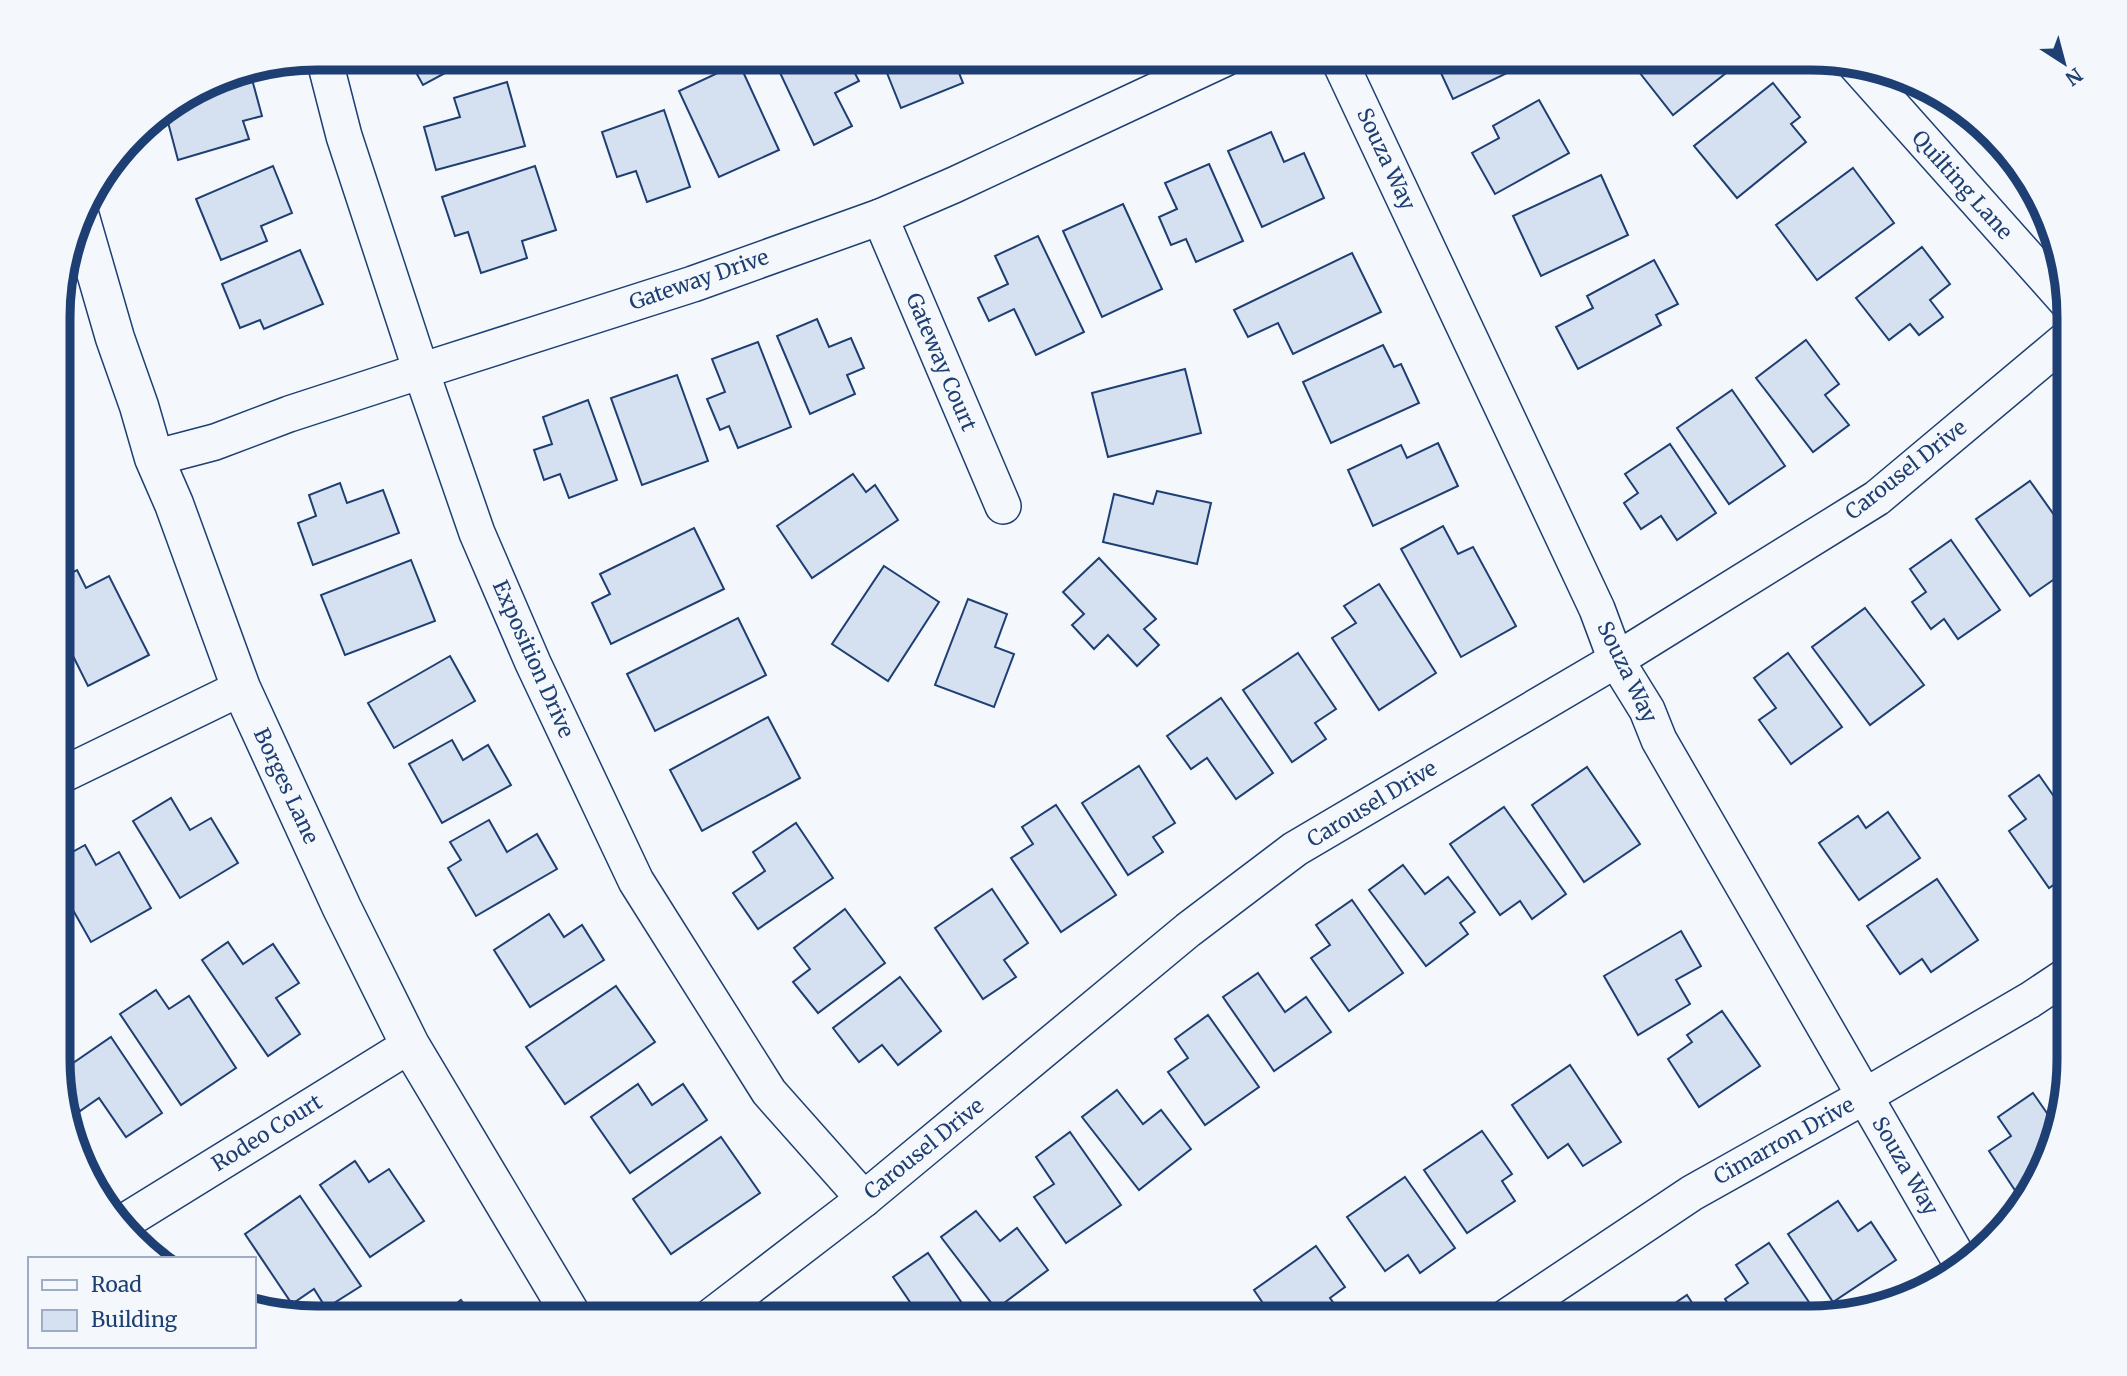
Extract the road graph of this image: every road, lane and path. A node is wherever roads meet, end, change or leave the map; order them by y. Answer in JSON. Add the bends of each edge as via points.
{"nodes":[{"id":1,"x":1199,"y":70,"type":"edge"},
{"id":2,"x":1344,"y":70,"type":"edge"},
{"id":3,"x":327,"y":71,"type":"edge"},
{"id":4,"x":1866,"y":77,"type":"edge"},
{"id":5,"x":880,"y":217,"type":"junction"},
{"id":6,"x":85,"y":234,"type":"edge"},
{"id":7,"x":2055,"y":289,"type":"edge"},
{"id":8,"x":2056,"y":348,"type":"edge"},
{"id":9,"x":421,"y":371,"type":"junction"},
{"id":10,"x":154,"y":458,"type":"junction"},
{"id":11,"x":1003,"y":506,"type":"dead end"},
{"id":12,"x":1616,"y":660,"type":"junction"},
{"id":13,"x":241,"y":688,"type":"junction"},
{"id":14,"x":70,"y":771,"type":"edge"},
{"id":15,"x":2057,"y":982,"type":"edge"},
{"id":16,"x":410,"y":1045,"type":"junction"},
{"id":17,"x":1865,"y":1096,"type":"junction"},
{"id":18,"x":864,"y":1199,"type":"junction"},
{"id":19,"x":129,"y":1219,"type":"edge"},
{"id":20,"x":1957,"y":1257,"type":"edge"},
{"id":21,"x":1524,"y":1305,"type":"edge"},
{"id":22,"x":566,"y":1306,"type":"edge"},
{"id":23,"x":725,"y":1306,"type":"edge"}],
"edges":[{"from":1,"to":5,"type":"street","name":"Gateway Drive"},
{"from":2,"to":12,"type":"street","name":"Souza Way","via":[[1597,609]]},
{"from":3,"to":9,"type":"street","name":"Exposition Drive"},
{"from":4,"to":7,"type":"street","name":"Quilting Lane"},
{"from":5,"to":9,"type":"street","name":"Gateway Drive","via":[[693,284]]},
{"from":5,"to":11,"type":"street","name":"Gateway Court"},
{"from":6,"to":10,"type":"street","name":"Borges Lane"},
{"from":8,"to":12,"type":"street","name":"Carousel Drive","via":[[1877,498]]},
{"from":9,"to":10,"type":"street","name":"Gateway Drive","via":[[215,442]]},
{"from":9,"to":18,"type":"street","name":"Exposition Drive","via":[[477,533],[636,881],[769,1092]]},
{"from":10,"to":13,"type":"street","name":"Borges Lane"},
{"from":12,"to":17,"type":"street","name":"Souza Way"},
{"from":12,"to":18,"type":"street","name":"Carousel Drive","via":[[1295,849],[1188,930]]},
{"from":13,"to":14,"type":"street"},
{"from":13,"to":16,"type":"street","name":"Borges Lane"},
{"from":15,"to":17,"type":"street","name":"Cimarron Drive"},
{"from":16,"to":19,"type":"street","name":"Rodeo Court"},
{"from":16,"to":22,"type":"street","name":"Borges Lane"},
{"from":17,"to":20,"type":"street","name":"Souza Way"},
{"from":17,"to":21,"type":"street","name":"Cimarron Drive","via":[[1692,1193]]},
{"from":18,"to":23,"type":"street","name":"Carousel Drive"}]}
